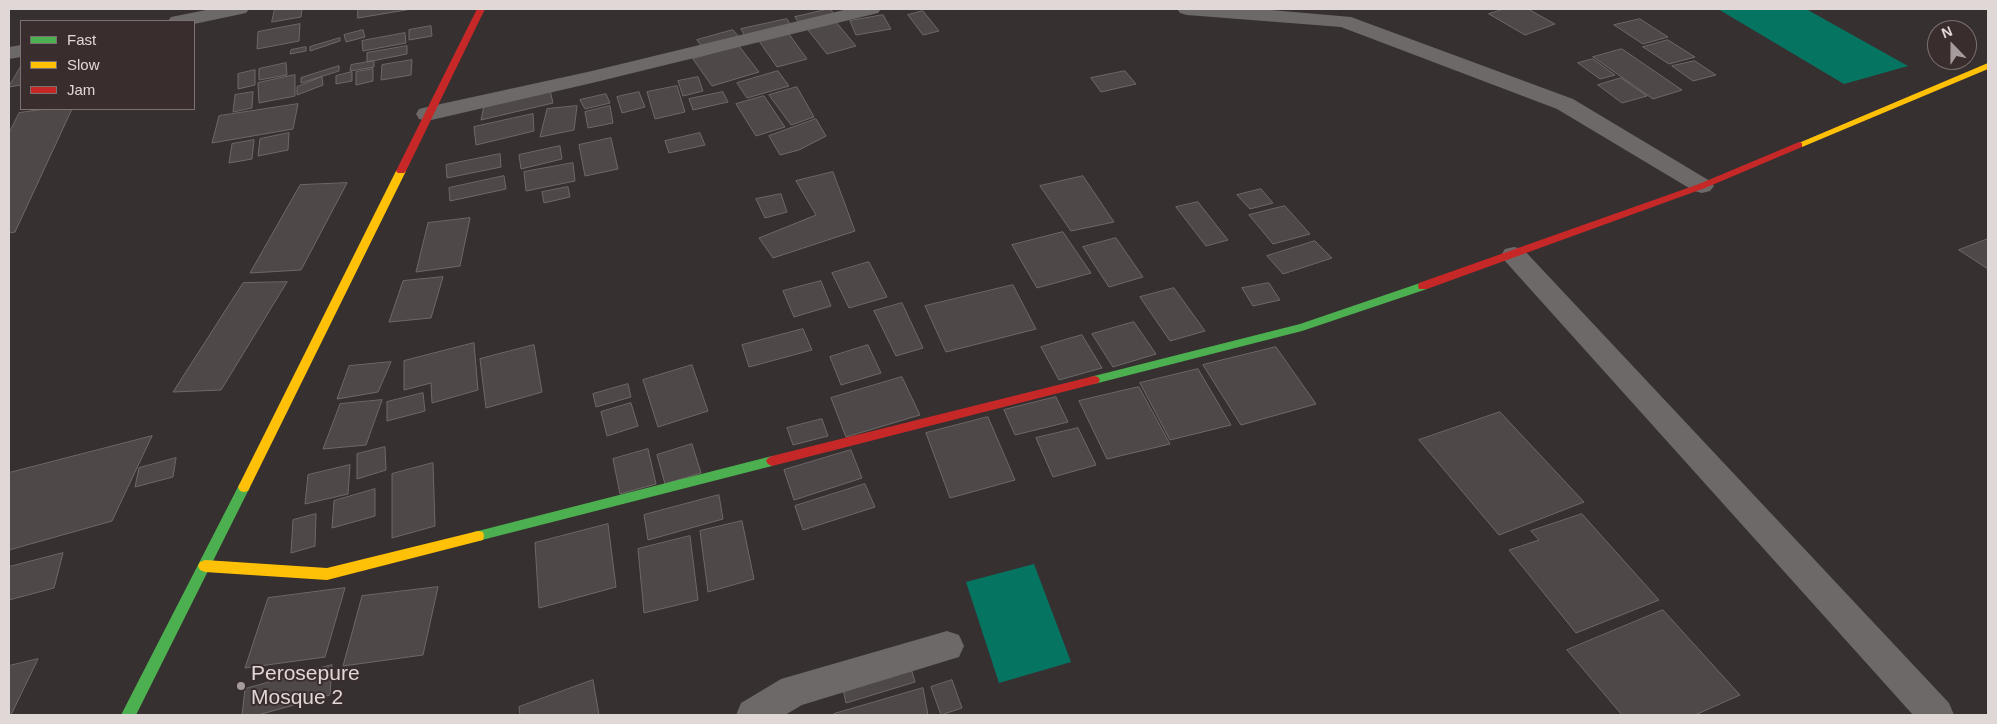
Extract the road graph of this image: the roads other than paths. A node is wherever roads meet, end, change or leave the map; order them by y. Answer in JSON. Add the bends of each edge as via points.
{"nodes":[{"id":1,"x":239,"y":9,"type":"edge"},
{"id":2,"x":481,"y":9,"type":"edge"},
{"id":3,"x":871,"y":9,"type":"edge"},
{"id":4,"x":1187,"y":9,"type":"edge"},
{"id":5,"x":183,"y":20,"type":"edge"},
{"id":6,"x":1988,"y":66,"type":"edge"},
{"id":7,"x":428,"y":114,"type":"junction"},
{"id":8,"x":1702,"y":186,"type":"junction"},
{"id":9,"x":1514,"y":255,"type":"junction"},
{"id":10,"x":205,"y":566,"type":"junction"},
{"id":11,"x":947,"y":646,"type":"dead end"},
{"id":12,"x":128,"y":715,"type":"edge"},
{"id":13,"x":754,"y":715,"type":"edge"},
{"id":14,"x":1936,"y":715,"type":"edge"}],
"edges":[{"from":1,"to":5,"type":"street"},
{"from":2,"to":7,"type":"main road"},
{"from":3,"to":7,"type":"street"},
{"from":4,"to":8,"type":"street","via":[[1344,21],[1565,104]]},
{"from":6,"to":8,"type":"main road"},
{"from":7,"to":10,"type":"main road"},
{"from":8,"to":9,"type":"main road"},
{"from":9,"to":10,"type":"main road","via":[[1302,327],[327,574]]},
{"from":9,"to":14,"type":"street"},
{"from":10,"to":12,"type":"main road"},
{"from":11,"to":13,"type":"street","via":[[793,691]]}]}
